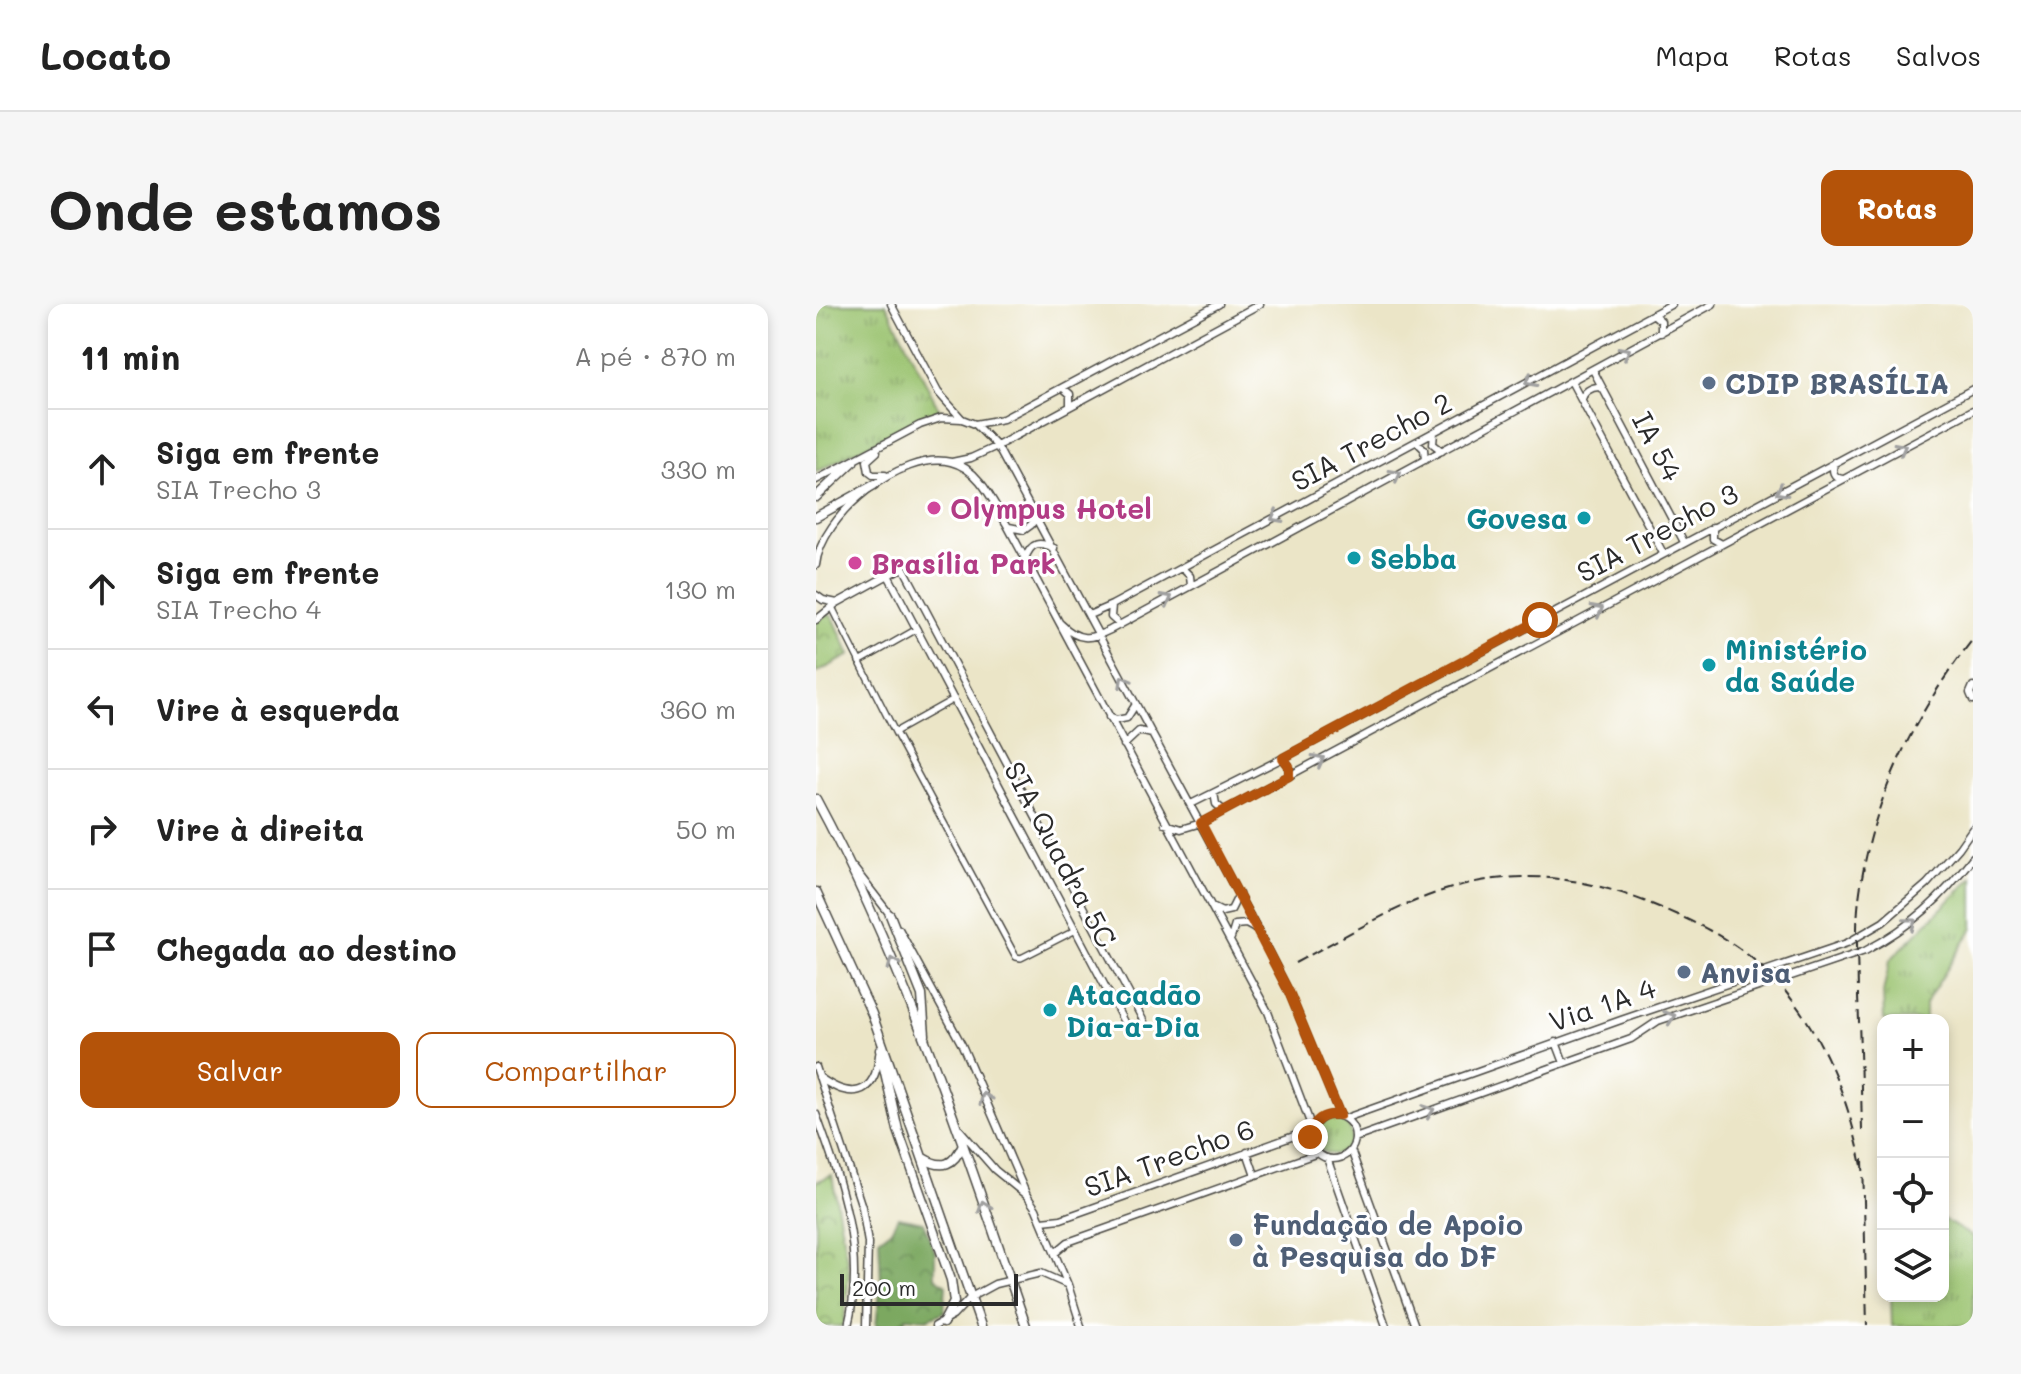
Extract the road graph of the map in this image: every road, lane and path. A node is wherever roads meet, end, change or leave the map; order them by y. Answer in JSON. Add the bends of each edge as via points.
{"nodes":[{"id":1,"x":891,"y":304,"type":"edge"},
{"id":2,"x":1219,"y":304,"type":"edge"},
{"id":3,"x":1260,"y":304,"type":"edge"},
{"id":4,"x":1672,"y":304,"type":"edge"},
{"id":5,"x":1713,"y":304,"type":"edge"},
{"id":6,"x":1653,"y":314,"type":"junction"},
{"id":7,"x":1661,"y":333,"type":"junction"},
{"id":8,"x":1131,"y":351,"type":"junction"},
{"id":9,"x":1138,"y":363,"type":"junction"},
{"id":10,"x":1593,"y":370,"type":"junction"},
{"id":11,"x":1571,"y":381,"type":"junction"},
{"id":12,"x":1063,"y":388,"type":"junction"},
{"id":13,"x":1603,"y":389,"type":"junction"},
{"id":14,"x":1973,"y":389,"type":"edge"},
{"id":15,"x":1582,"y":402,"type":"junction"},
{"id":16,"x":1070,"y":406,"type":"junction"},
{"id":17,"x":1973,"y":410,"type":"edge"},
{"id":18,"x":962,"y":419,"type":"junction"},
{"id":19,"x":975,"y":424,"type":"junction"},
{"id":20,"x":1434,"y":432,"type":"junction"},
{"id":21,"x":896,"y":439,"type":"junction"},
{"id":22,"x":1417,"y":442,"type":"junction"},
{"id":23,"x":1871,"y":442,"type":"junction"},
{"id":24,"x":997,"y":446,"type":"junction"},
{"id":25,"x":1442,"y":451,"type":"junction"},
{"id":26,"x":1425,"y":460,"type":"junction"},
{"id":27,"x":1876,"y":461,"type":"junction"},
{"id":28,"x":853,"y":462,"type":"junction"},
{"id":29,"x":952,"y":462,"type":"junction"},
{"id":30,"x":1835,"y":462,"type":"junction"},
{"id":31,"x":1818,"y":471,"type":"junction"},
{"id":32,"x":892,"y":474,"type":"junction"},
{"id":33,"x":1843,"y":479,"type":"junction"},
{"id":34,"x":816,"y":480,"type":"edge"},
{"id":35,"x":874,"y":485,"type":"junction"},
{"id":36,"x":1827,"y":487,"type":"junction"},
{"id":37,"x":816,"y":497,"type":"edge"},
{"id":38,"x":1037,"y":516,"type":"junction"},
{"id":39,"x":816,"y":517,"type":"edge"},
{"id":40,"x":1007,"y":525,"type":"junction"},
{"id":41,"x":1675,"y":525,"type":"junction"},
{"id":42,"x":1713,"y":527,"type":"junction"},
{"id":43,"x":1652,"y":535,"type":"junction"},
{"id":44,"x":1684,"y":542,"type":"junction"},
{"id":45,"x":1722,"y":544,"type":"junction"},
{"id":46,"x":1054,"y":548,"type":"junction"},
{"id":47,"x":1663,"y":553,"type":"junction"},
{"id":48,"x":1025,"y":559,"type":"junction"},
{"id":49,"x":816,"y":565,"type":"edge"},
{"id":50,"x":1182,"y":568,"type":"junction"},
{"id":51,"x":1625,"y":574,"type":"junction"},
{"id":52,"x":888,"y":575,"type":"junction"},
{"id":53,"x":1191,"y":586,"type":"junction"},
{"id":54,"x":1631,"y":593,"type":"junction"},
{"id":55,"x":816,"y":595,"type":"edge"},
{"id":56,"x":834,"y":605,"type":"junction"},
{"id":57,"x":1112,"y":605,"type":"junction"},
{"id":58,"x":1089,"y":615,"type":"junction"},
{"id":59,"x":1054,"y":616,"type":"junction"},
{"id":60,"x":816,"y":620,"type":"edge"},
{"id":61,"x":1533,"y":624,"type":"junction"},
{"id":62,"x":1120,"y":625,"type":"junction"},
{"id":63,"x":917,"y":629,"type":"junction"},
{"id":64,"x":1517,"y":632,"type":"junction"},
{"id":65,"x":1098,"y":635,"type":"junction"},
{"id":66,"x":1541,"y":640,"type":"junction"},
{"id":67,"x":943,"y":643,"type":"junction"},
{"id":68,"x":928,"y":649,"type":"junction"},
{"id":69,"x":1525,"y":649,"type":"junction"},
{"id":70,"x":859,"y":662,"type":"junction"},
{"id":71,"x":954,"y":698,"type":"junction"},
{"id":72,"x":1136,"y":702,"type":"junction"},
{"id":73,"x":1109,"y":717,"type":"junction"},
{"id":74,"x":895,"y":732,"type":"junction"},
{"id":75,"x":1155,"y":736,"type":"junction"},
{"id":76,"x":1124,"y":745,"type":"junction"},
{"id":77,"x":1283,"y":758,"type":"junction"},
{"id":78,"x":1011,"y":769,"type":"junction"},
{"id":79,"x":1289,"y":776,"type":"junction"},
{"id":80,"x":996,"y":777,"type":"junction"},
{"id":81,"x":1018,"y":784,"type":"junction"},
{"id":82,"x":1004,"y":793,"type":"junction"},
{"id":83,"x":1214,"y":793,"type":"junction"},
{"id":84,"x":816,"y":799,"type":"edge"},
{"id":85,"x":1191,"y":804,"type":"junction"},
{"id":86,"x":1224,"y":811,"type":"junction"},
{"id":87,"x":1201,"y":823,"type":"junction"},
{"id":88,"x":1165,"y":824,"type":"junction"},
{"id":89,"x":1973,"y":828,"type":"edge"},
{"id":90,"x":1973,"y":857,"type":"edge"},
{"id":91,"x":849,"y":862,"type":"junction"},
{"id":92,"x":816,"y":892,"type":"edge"},
{"id":93,"x":1239,"y":894,"type":"junction"},
{"id":94,"x":1211,"y":906,"type":"junction"},
{"id":95,"x":890,"y":915,"type":"junction"},
{"id":96,"x":1076,"y":930,"type":"junction"},
{"id":97,"x":1258,"y":931,"type":"junction"},
{"id":98,"x":1102,"y":940,"type":"junction"},
{"id":99,"x":1231,"y":945,"type":"junction"},
{"id":100,"x":1085,"y":948,"type":"junction"},
{"id":101,"x":1109,"y":953,"type":"junction"},
{"id":102,"x":1092,"y":961,"type":"junction"},
{"id":103,"x":872,"y":1014,"type":"junction"},
{"id":104,"x":926,"y":1040,"type":"junction"},
{"id":105,"x":1556,"y":1042,"type":"junction"},
{"id":106,"x":879,"y":1048,"type":"junction"},
{"id":107,"x":1564,"y":1063,"type":"junction"},
{"id":108,"x":816,"y":1067,"type":"edge"},
{"id":109,"x":817,"y":1075,"type":"edge"},
{"id":110,"x":816,"y":1114,"type":"edge"},
{"id":111,"x":1343,"y":1116,"type":"junction"},
{"id":112,"x":959,"y":1129,"type":"junction"},
{"id":113,"x":1312,"y":1129,"type":"junction"},
{"id":114,"x":1355,"y":1138,"type":"junction"},
{"id":115,"x":963,"y":1144,"type":"junction"},
{"id":116,"x":1351,"y":1150,"type":"junction"},
{"id":117,"x":1247,"y":1152,"type":"junction"},
{"id":118,"x":1318,"y":1153,"type":"junction"},
{"id":119,"x":922,"y":1158,"type":"junction"},
{"id":120,"x":1327,"y":1158,"type":"junction"},
{"id":121,"x":850,"y":1165,"type":"junction"},
{"id":122,"x":835,"y":1166,"type":"junction"},
{"id":123,"x":1255,"y":1175,"type":"junction"},
{"id":124,"x":840,"y":1185,"type":"junction"},
{"id":125,"x":1027,"y":1196,"type":"junction"},
{"id":126,"x":862,"y":1207,"type":"junction"},
{"id":127,"x":1042,"y":1221,"type":"junction"},
{"id":128,"x":1055,"y":1253,"type":"junction"},
{"id":129,"x":1010,"y":1279,"type":"junction"},
{"id":130,"x":1068,"y":1285,"type":"junction"},
{"id":131,"x":971,"y":1297,"type":"junction"},
{"id":132,"x":939,"y":1324,"type":"edge"},
{"id":133,"x":848,"y":1326,"type":"edge"},
{"id":134,"x":866,"y":1326,"type":"edge"},
{"id":135,"x":981,"y":1326,"type":"edge"},
{"id":136,"x":1026,"y":1326,"type":"edge"},
{"id":137,"x":1081,"y":1326,"type":"edge"},
{"id":138,"x":1386,"y":1326,"type":"edge"},
{"id":139,"x":1415,"y":1326,"type":"edge"}],
"edges":[{"from":1,"to":18,"type":"main road","via":[[938,392]]},
{"from":2,"to":8,"type":"main road"},
{"from":3,"to":9,"type":"main road"},
{"from":4,"to":6,"type":"main road","name":"SIA Trecho 2"},
{"from":5,"to":7,"type":"main road"},
{"from":6,"to":7,"type":"main road","via":[[1661,321]]},
{"from":6,"to":20,"type":"main road","name":"SIA Trecho 2","one_way":true},
{"from":10,"to":7,"type":"main road","one_way":true},
{"from":8,"to":9,"type":"main road"},
{"from":8,"to":12,"type":"main road"},
{"from":9,"to":16,"type":"main road"},
{"from":10,"to":11,"type":"main road"},
{"from":10,"to":13,"type":"main road","name":"IA 54"},
{"from":11,"to":15,"type":"main road","name":"IA 54"},
{"from":11,"to":25,"type":"main road"},
{"from":12,"to":16,"type":"main road","via":[[1071,396]]},
{"from":12,"to":19,"type":"main road","via":[[1001,419]]},
{"from":13,"to":15,"type":"main road","via":[[1590,389]]},
{"from":13,"to":41,"type":"main road","name":"IA 54"},
{"from":14,"to":23,"type":"main road","name":"SIA Trecho 3"},
{"from":15,"to":43,"type":"main road","name":"IA 54"},
{"from":16,"to":24,"type":"main road"},
{"from":27,"to":17,"type":"main road","one_way":true},
{"from":18,"to":19,"type":"main road"},
{"from":18,"to":21,"type":"main road","via":[[930,421]]},
{"from":19,"to":24,"type":"main road"},
{"from":20,"to":22,"type":"main road","name":"SIA Trecho 2"},
{"from":20,"to":25,"type":"main road","via":[[1433,444]]},
{"from":21,"to":28,"type":"main road"},
{"from":21,"to":32,"type":"main road","via":[[867,461],[873,475]]},
{"from":22,"to":26,"type":"main road"},
{"from":22,"to":50,"type":"main road","name":"SIA Trecho 2","one_way":true},
{"from":23,"to":27,"type":"main road"},
{"from":23,"to":30,"type":"main road","name":"SIA Trecho 3"},
{"from":24,"to":29,"type":"main road"},
{"from":24,"to":38,"type":"main road"},
{"from":25,"to":26,"type":"main road"},
{"from":53,"to":26,"type":"main road","one_way":true},
{"from":27,"to":33,"type":"main road"},
{"from":28,"to":34,"type":"main road"},
{"from":28,"to":37,"type":"highway"},
{"from":29,"to":32,"type":"main road","via":[[930,461]]},
{"from":29,"to":40,"type":"main road","via":[[979,480]]},
{"from":30,"to":31,"type":"main road","name":"SIA Trecho 3"},
{"from":30,"to":33,"type":"main road","via":[[1834,474]]},
{"from":31,"to":36,"type":"main road"},
{"from":31,"to":42,"type":"main road","name":"SIA Trecho 3","one_way":true},
{"from":32,"to":35,"type":"main road"},
{"from":33,"to":36,"type":"main road"},
{"from":35,"to":39,"type":"highway"},
{"from":35,"to":49,"type":"main road","via":[[831,526]]},
{"from":36,"to":45,"type":"main road"},
{"from":38,"to":40,"type":"main road","via":[[1024,530]]},
{"from":38,"to":46,"type":"main road"},
{"from":40,"to":48,"type":"main road"},
{"from":41,"to":43,"type":"main road","via":[[1665,535]]},
{"from":41,"to":44,"type":"main road","name":"IA 54"},
{"from":42,"to":44,"type":"main road","name":"SIA Trecho 3"},
{"from":42,"to":45,"type":"main road","via":[[1713,539]]},
{"from":43,"to":47,"type":"main road","name":"IA 54"},
{"from":44,"to":47,"type":"main road","name":"SIA Trecho 3"},
{"from":45,"to":54,"type":"main road"},
{"from":46,"to":48,"type":"main road","via":[[1035,543]]},
{"from":46,"to":58,"type":"main road"},
{"from":47,"to":51,"type":"main road","name":"SIA Trecho 3"},
{"from":48,"to":59,"type":"main road"},
{"from":50,"to":53,"type":"main road"},
{"from":50,"to":57,"type":"main road","name":"SIA Trecho 2"},
{"from":51,"to":54,"type":"main road"},
{"from":51,"to":61,"type":"main road","name":"SIA Trecho 3"},
{"from":52,"to":56,"type":"main road"},
{"from":52,"to":63,"type":"main road","name":"SIA Quadra 5C"},
{"from":52,"to":67,"type":"main road","via":[[903,567]]},
{"from":62,"to":53,"type":"main road","one_way":true},
{"from":66,"to":54,"type":"main road","one_way":true},
{"from":55,"to":56,"type":"main road"},
{"from":56,"to":60,"type":"main road"},
{"from":56,"to":70,"type":"street"},
{"from":57,"to":58,"type":"main road","name":"SIA Trecho 2"},
{"from":57,"to":62,"type":"main road","via":[[1111,617]]},
{"from":58,"to":65,"type":"main road"},
{"from":59,"to":65,"type":"main road","via":[[1075,637]]},
{"from":59,"to":73,"type":"main road"},
{"from":61,"to":64,"type":"main road","name":"SIA Trecho 3"},
{"from":61,"to":66,"type":"main road"},
{"from":62,"to":65,"type":"main road"},
{"from":63,"to":68,"type":"main road","name":"SIA Quadra 5C"},
{"from":63,"to":70,"type":"street"},
{"from":64,"to":69,"type":"main road","via":[[1525,639]]},
{"from":64,"to":77,"type":"main road","name":"SIA Trecho 3"},
{"from":72,"to":65,"type":"main road","one_way":true},
{"from":66,"to":69,"type":"main road"},
{"from":67,"to":68,"type":"main road"},
{"from":67,"to":78,"type":"main road"},
{"from":68,"to":71,"type":"main road","name":"SIA Quadra 5C"},
{"from":79,"to":69,"type":"main road","one_way":true},
{"from":70,"to":74,"type":"street"},
{"from":71,"to":74,"type":"street"},
{"from":71,"to":80,"type":"main road","name":"SIA Quadra 5C"},
{"from":72,"to":73,"type":"main road","via":[[1127,718]]},
{"from":72,"to":75,"type":"main road"},
{"from":73,"to":76,"type":"main road"},
{"from":74,"to":96,"type":"street","via":[[1019,959]]},
{"from":75,"to":76,"type":"main road","via":[[1139,731]]},
{"from":75,"to":85,"type":"main road"},
{"from":76,"to":88,"type":"main road"},
{"from":77,"to":79,"type":"main road"},
{"from":77,"to":83,"type":"main road","name":"SIA Trecho 3"},
{"from":78,"to":80,"type":"main road","via":[[1006,777]]},
{"from":78,"to":81,"type":"main road"},
{"from":79,"to":86,"type":"main road"},
{"from":80,"to":82,"type":"main road","name":"SIA Quadra 5C"},
{"from":81,"to":82,"type":"main road"},
{"from":81,"to":98,"type":"main road"},
{"from":82,"to":96,"type":"main road","name":"SIA Quadra 5C"},
{"from":83,"to":85,"type":"main road","name":"SIA Trecho 3"},
{"from":83,"to":86,"type":"main road"},
{"from":84,"to":91,"type":"highway"},
{"from":85,"to":87,"type":"main road"},
{"from":86,"to":87,"type":"main road"},
{"from":87,"to":88,"type":"main road","via":[[1181,829]]},
{"from":87,"to":93,"type":"main road"},
{"from":88,"to":94,"type":"main road"},
{"from":89,"to":105,"type":"main road","name":"Via 1A 4","via":[[1927,884],[1868,933]]},
{"from":107,"to":90,"type":"main road","name":"Via 1A 4","one_way":true,"via":[[1631,1039],[1658,1021],[1865,951],[1925,912]]},
{"from":91,"to":95,"type":"main road"},
{"from":104,"to":91,"type":"highway","one_way":true},
{"from":92,"to":103,"type":"highway"},
{"from":93,"to":94,"type":"main road","via":[[1231,910]]},
{"from":93,"to":97,"type":"main road"},
{"from":94,"to":99,"type":"main road"},
{"from":95,"to":104,"type":"highway","via":[[922,995]]},
{"from":125,"to":95,"type":"main road","one_way":true,"via":[[962,1045]]},
{"from":96,"to":100,"type":"main road","name":"SIA Quadra 5C"},
{"from":97,"to":99,"type":"main road","via":[[1235,925]]},
{"from":97,"to":111,"type":"main road"},
{"from":98,"to":100,"type":"main road","via":[[1096,948]]},
{"from":98,"to":101,"type":"main road"},
{"from":99,"to":113,"type":"main road","via":[[1268,1012]]},
{"from":100,"to":102,"type":"main road","name":"SIA Quadra 5C"},
{"from":101,"to":102,"type":"main road"},
{"from":101,"to":102,"type":"main road","name":"SIA Quadra 5C","via":[[1144,1022],[1131,1030]]},
{"from":103,"to":106,"type":"highway"},
{"from":103,"to":119,"type":"highway"},
{"from":104,"to":112,"type":"highway"},
{"from":105,"to":107,"type":"main road"},
{"from":105,"to":111,"type":"main road","name":"Via 1A 4"},
{"from":106,"to":109,"type":"main road","via":[[874,1078],[862,1090],[845,1092]]},
{"from":106,"to":132,"type":"highway","via":[[898,1130],[951,1280],[954,1302]]},
{"from":114,"to":107,"type":"main road","name":"Via 1A 4","one_way":true},
{"from":108,"to":109,"type":"main road"},
{"from":109,"to":121,"type":"main road"},
{"from":110,"to":122,"type":"main road"},
{"from":111,"to":113,"type":"main road","via":[[1324,1116]]},
{"from":111,"to":114,"type":"main road"},
{"from":112,"to":115,"type":"highway"},
{"from":112,"to":125,"type":"main road"},
{"from":113,"to":117,"type":"main road","name":"SIA Trecho 6"},
{"from":113,"to":118,"type":"main road","via":[[1311,1143]]},
{"from":114,"to":116,"type":"main road"},
{"from":115,"to":119,"type":"highway","via":[[946,1166]]},
{"from":129,"to":115,"type":"highway","one_way":true},
{"from":116,"to":120,"type":"main road","via":[[1340,1158]]},
{"from":116,"to":139,"type":"main road"},
{"from":117,"to":123,"type":"main road"},
{"from":117,"to":127,"type":"main road","name":"SIA Trecho 6","via":[[1061,1219]]},
{"from":118,"to":120,"type":"main road"},
{"from":118,"to":123,"type":"main road","name":"SIA Trecho 6"},
{"from":119,"to":131,"type":"highway"},
{"from":120,"to":138,"type":"main road"},
{"from":121,"to":122,"type":"main road","via":[[845,1172]]},
{"from":121,"to":126,"type":"main road"},
{"from":122,"to":124,"type":"main road"},
{"from":123,"to":128,"type":"main road","name":"SIA Trecho 6","via":[[1068,1242]]},
{"from":124,"to":126,"type":"main road","via":[[851,1181]]},
{"from":124,"to":133,"type":"main road","via":[[854,1256]]},
{"from":125,"to":127,"type":"main road"},
{"from":126,"to":134,"type":"main road","via":[[868,1243]]},
{"from":127,"to":128,"type":"main road"},
{"from":128,"to":130,"type":"main road"},
{"from":129,"to":130,"type":"main road","via":[[1041,1273]]},
{"from":129,"to":131,"type":"main road"},
{"from":129,"to":136,"type":"highway"},
{"from":130,"to":137,"type":"main road"},
{"from":131,"to":132,"type":"main road"},
{"from":131,"to":135,"type":"highway"}]}
